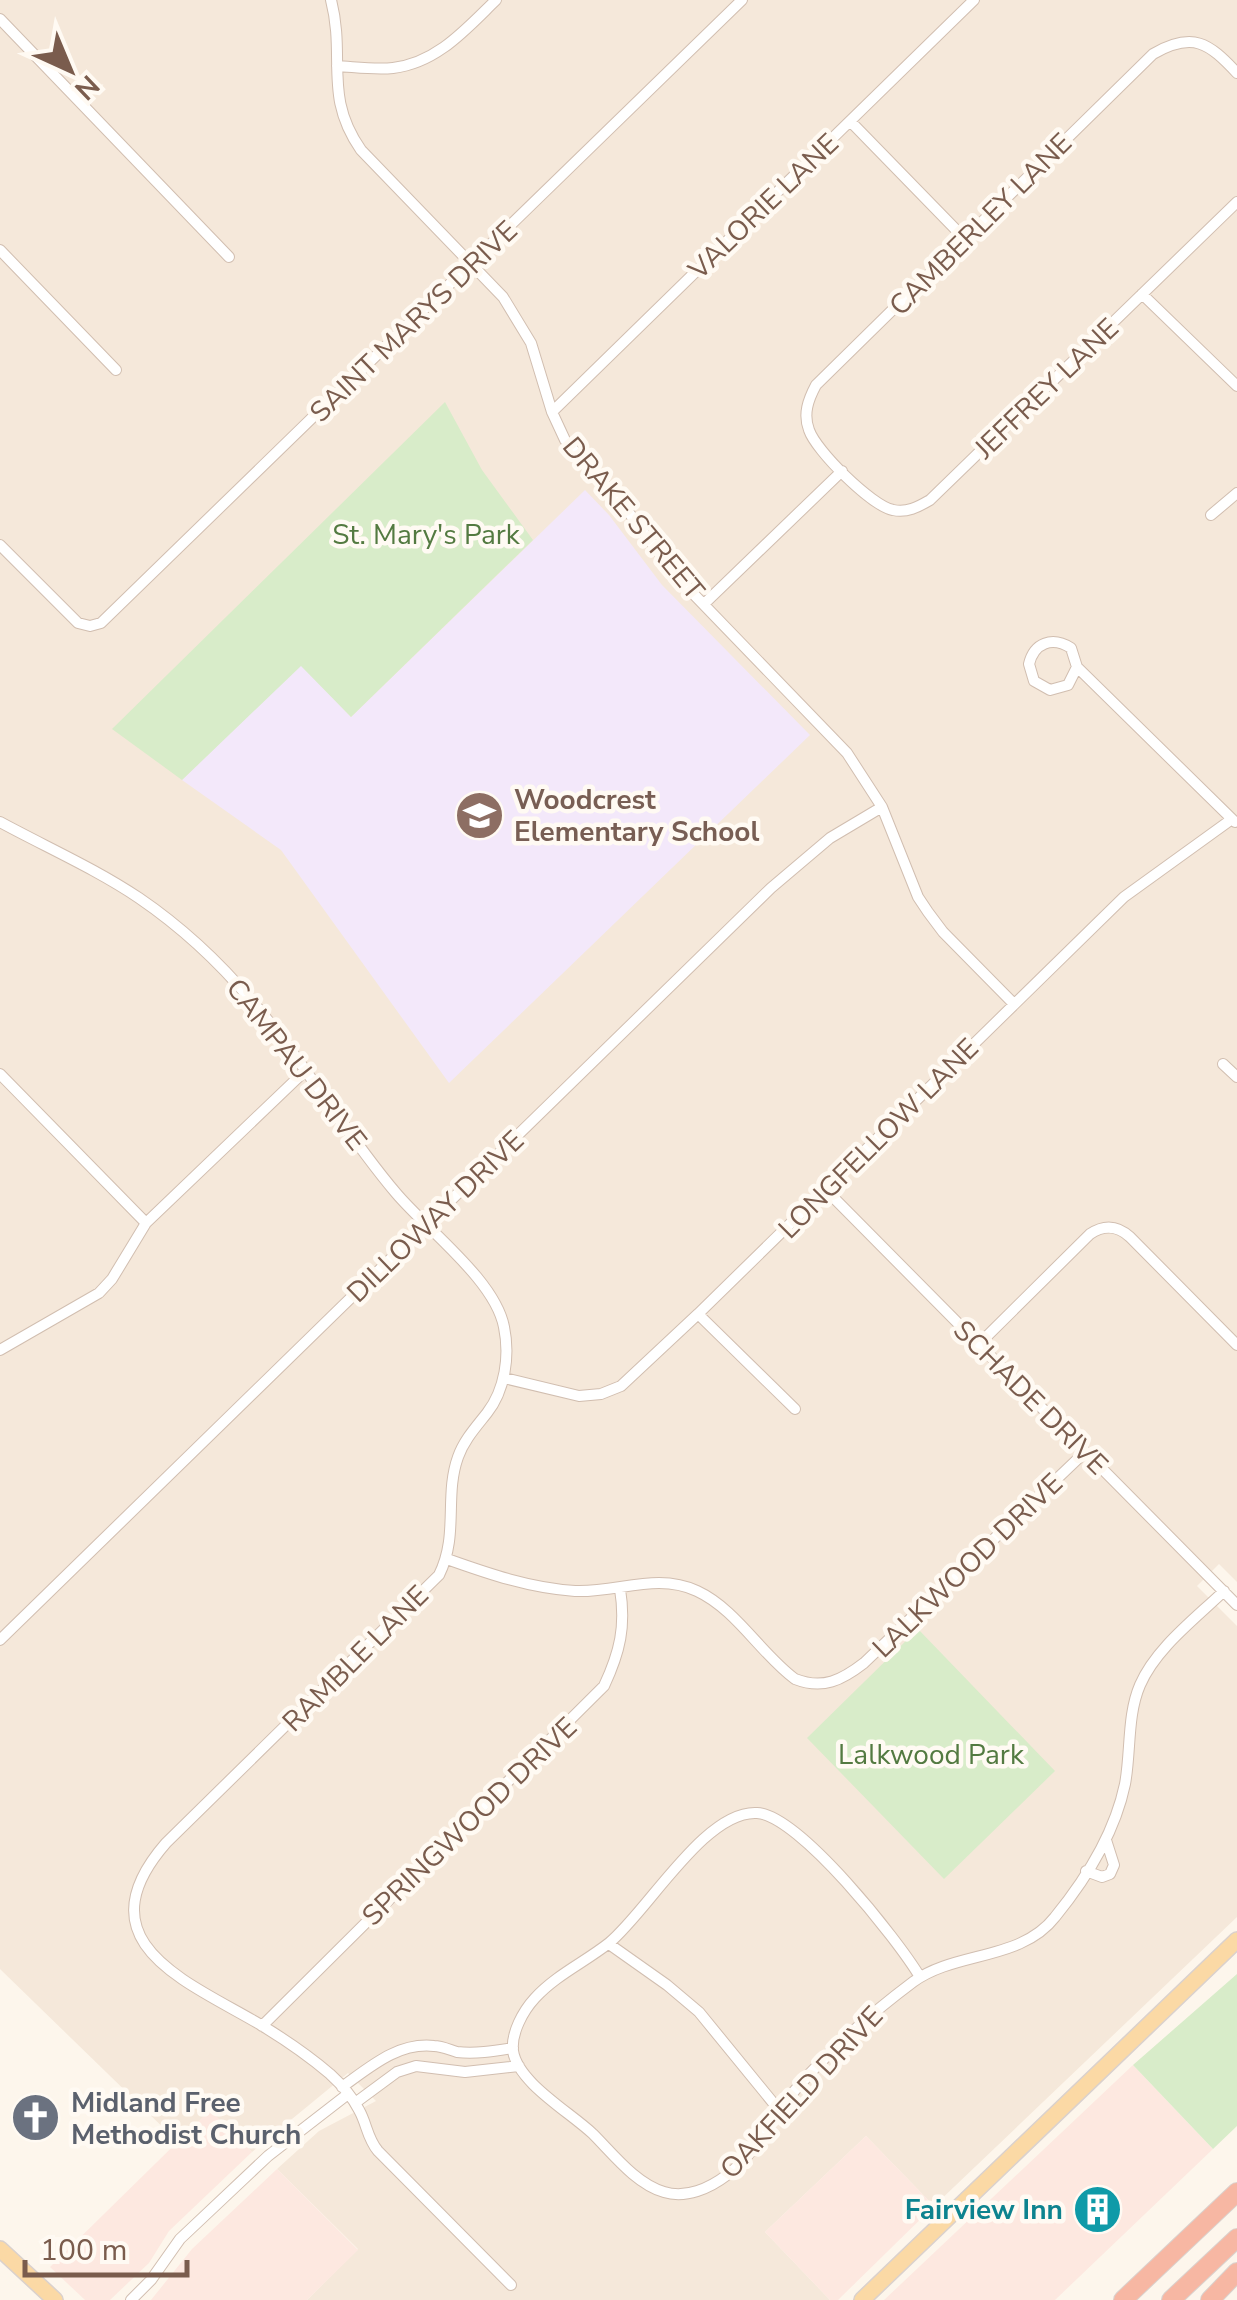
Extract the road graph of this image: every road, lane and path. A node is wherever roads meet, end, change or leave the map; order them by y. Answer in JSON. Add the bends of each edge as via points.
{"nodes":[{"id":1,"x":331,"y":0,"type":"edge"},
{"id":2,"x":496,"y":0,"type":"edge"},
{"id":3,"x":742,"y":0,"type":"edge"},
{"id":4,"x":974,"y":0,"type":"edge"},
{"id":5,"x":0,"y":19,"type":"edge"},
{"id":6,"x":337,"y":66,"type":"junction"},
{"id":7,"x":1233,"y":69,"type":"edge"},
{"id":8,"x":850,"y":122,"type":"junction"},
{"id":9,"x":1237,"y":202,"type":"edge"},
{"id":10,"x":965,"y":239,"type":"junction"},
{"id":11,"x":0,"y":250,"type":"edge"},
{"id":12,"x":229,"y":257,"type":"dead end"},
{"id":13,"x":472,"y":264,"type":"junction"},
{"id":14,"x":1142,"y":294,"type":"junction"},
{"id":15,"x":116,"y":370,"type":"dead end"},
{"id":16,"x":1237,"y":386,"type":"edge"},
{"id":17,"x":552,"y":412,"type":"junction"},
{"id":18,"x":842,"y":471,"type":"junction"},
{"id":19,"x":1237,"y":493,"type":"edge"},
{"id":20,"x":1211,"y":515,"type":"dead end"},
{"id":21,"x":0,"y":545,"type":"edge"},
{"id":22,"x":704,"y":604,"type":"junction"},
{"id":23,"x":1078,"y":667,"type":"junction"},
{"id":24,"x":882,"y":807,"type":"junction"},
{"id":25,"x":1235,"y":821,"type":"edge"},
{"id":26,"x":0,"y":822,"type":"edge"},
{"id":27,"x":1012,"y":1004,"type":"junction"},
{"id":28,"x":1224,"y":1064,"type":"dead end"},
{"id":29,"x":306,"y":1068,"type":"junction"},
{"id":30,"x":1,"y":1076,"type":"edge"},
{"id":31,"x":1237,"y":1078,"type":"edge"},
{"id":32,"x":826,"y":1190,"type":"junction"},
{"id":33,"x":146,"y":1224,"type":"junction"},
{"id":34,"x":424,"y":1224,"type":"junction"},
{"id":35,"x":698,"y":1314,"type":"junction"},
{"id":36,"x":979,"y":1344,"type":"junction"},
{"id":37,"x":1237,"y":1345,"type":"edge"},
{"id":38,"x":0,"y":1350,"type":"edge"},
{"id":39,"x":504,"y":1378,"type":"junction"},
{"id":40,"x":795,"y":1409,"type":"dead end"},
{"id":41,"x":1085,"y":1452,"type":"junction"},
{"id":42,"x":447,"y":1558,"type":"junction"},
{"id":43,"x":620,"y":1589,"type":"junction"},
{"id":44,"x":1224,"y":1591,"type":"junction"},
{"id":45,"x":1237,"y":1604,"type":"edge"},
{"id":46,"x":0,"y":1640,"type":"edge"},
{"id":47,"x":1106,"y":1840,"type":"junction"},
{"id":48,"x":1086,"y":1871,"type":"junction"},
{"id":49,"x":1237,"y":1940,"type":"edge"},
{"id":50,"x":608,"y":1944,"type":"junction"},
{"id":51,"x":920,"y":1977,"type":"junction"},
{"id":52,"x":262,"y":2026,"type":"junction"},
{"id":53,"x":513,"y":2048,"type":"junction"},
{"id":54,"x":518,"y":2066,"type":"junction"},
{"id":55,"x":348,"y":2094,"type":"junction"},
{"id":56,"x":778,"y":2110,"type":"junction"},
{"id":57,"x":1233,"y":2195,"type":"edge"},
{"id":58,"x":1237,"y":2238,"type":"edge"},
{"id":59,"x":0,"y":2249,"type":"edge"},
{"id":60,"x":1237,"y":2272,"type":"edge"},
{"id":61,"x":511,"y":2285,"type":"dead end"},
{"id":62,"x":55,"y":2300,"type":"edge"},
{"id":63,"x":131,"y":2300,"type":"edge"},
{"id":64,"x":862,"y":2300,"type":"edge"},
{"id":65,"x":1123,"y":2300,"type":"edge"},
{"id":66,"x":1171,"y":2300,"type":"edge"},
{"id":67,"x":1210,"y":2300,"type":"edge"}],
"edges":[{"from":1,"to":6,"type":"street","name":"DRAKE STREET"},
{"from":2,"to":6,"type":"street","via":[[428,60],[392,68]]},
{"from":3,"to":13,"type":"street","name":"SAINT MARYS DRIVE"},
{"from":4,"to":8,"type":"street","name":"VALORIE LANE"},
{"from":5,"to":12,"type":"street"},
{"from":6,"to":13,"type":"street","name":"DRAKE STREET","via":[[346,128]]},
{"from":7,"to":10,"type":"street","name":"CAMBERLEY LANE","via":[[1198,42],[1153,54]]},
{"from":8,"to":10,"type":"street"},
{"from":8,"to":17,"type":"street","name":"VALORIE LANE"},
{"from":9,"to":14,"type":"street","name":"JEFFREY LANE"},
{"from":10,"to":18,"type":"street","name":"CAMBERLEY LANE","via":[[808,400],[809,432]]},
{"from":11,"to":15,"type":"street"},
{"from":13,"to":17,"type":"street","name":"DRAKE STREET","via":[[519,319]]},
{"from":13,"to":21,"type":"street","name":"SAINT MARYS DRIVE","via":[[101,623],[78,623]]},
{"from":14,"to":16,"type":"street"},
{"from":14,"to":18,"type":"street","name":"JEFFREY LANE","via":[[930,500],[897,512],[879,506]]},
{"from":17,"to":22,"type":"street","name":"DRAKE STREET","via":[[577,456]]},
{"from":18,"to":22,"type":"street"},
{"from":19,"to":20,"type":"street"},
{"from":22,"to":24,"type":"street","name":"DRAKE STREET","via":[[847,752]]},
{"from":23,"to":23,"type":"street","via":[[1070,648],[1053,641],[1036,648],[1028,664],[1034,681],[1050,690],[1068,685]]},
{"from":23,"to":25,"type":"street"},
{"from":24,"to":27,"type":"street","name":"DRAKE STREET","via":[[928,912]]},
{"from":24,"to":34,"type":"street","name":"DILLOWAY DRIVE","via":[[781,878]]},
{"from":25,"to":27,"type":"street","name":"LONGFELLOW LANE","via":[[1124,897]]},
{"from":26,"to":29,"type":"street","name":"CAMPAU DRIVE","via":[[138,898],[172,924],[250,999]]},
{"from":27,"to":32,"type":"street","name":"LONGFELLOW LANE"},
{"from":28,"to":31,"type":"street"},
{"from":29,"to":33,"type":"street"},
{"from":29,"to":34,"type":"street","name":"CAMPAU DRIVE"},
{"from":30,"to":33,"type":"street"},
{"from":32,"to":35,"type":"street","name":"LONGFELLOW LANE"},
{"from":32,"to":36,"type":"street","name":"SCHADE DRIVE"},
{"from":33,"to":38,"type":"street","via":[[99,1293]]},
{"from":34,"to":39,"type":"street","name":"CAMPAU DRIVE","via":[[494,1302],[504,1326]]},
{"from":34,"to":46,"type":"street","name":"DILLOWAY DRIVE"},
{"from":35,"to":39,"type":"street","name":"LONGFELLOW LANE","via":[[642,1369],[601,1394],[580,1396]]},
{"from":35,"to":40,"type":"street"},
{"from":36,"to":37,"type":"street","via":[[1090,1234],[1106,1227],[1130,1237]]},
{"from":36,"to":41,"type":"street","name":"SCHADE DRIVE"},
{"from":39,"to":42,"type":"street","name":"RAMBLE LANE","via":[[458,1457]]},
{"from":41,"to":43,"type":"street","name":"LALKWOOD DRIVE","via":[[847,1676],[828,1684],[795,1679],[701,1592],[651,1582]]},
{"from":41,"to":44,"type":"street","name":"SCHADE DRIVE"},
{"from":42,"to":43,"type":"street","via":[[533,1586]]},
{"from":42,"to":52,"type":"street","name":"RAMBLE LANE","via":[[420,1596],[166,1843],[142,1878],[136,1902],[141,1937],[159,1964]]},
{"from":43,"to":52,"type":"street","name":"SPRINGWOOD DRIVE","via":[[622,1638],[604,1686]]},
{"from":44,"to":45,"type":"street","name":"SCHADE DRIVE"},
{"from":44,"to":47,"type":"street","name":"OAKFIELD DRIVE","via":[[1156,1658],[1139,1687],[1124,1786]]},
{"from":47,"to":48,"type":"street","name":"OAKFIELD DRIVE"},
{"from":47,"to":48,"type":"street","name":"OAKFIELD DRIVE","via":[[1114,1865],[1110,1874]]},
{"from":48,"to":51,"type":"street","name":"OAKFIELD DRIVE","via":[[1038,1935]]},
{"from":49,"to":64,"type":"main road"},
{"from":50,"to":51,"type":"street","via":[[714,1830],[742,1813],[763,1813],[844,1878]]},
{"from":50,"to":53,"type":"street","via":[[536,1998],[522,2015]]},
{"from":50,"to":56,"type":"street","via":[[699,2012]]},
{"from":51,"to":56,"type":"street","name":"OAKFIELD DRIVE","via":[[853,2031]]},
{"from":52,"to":55,"type":"street"},
{"from":53,"to":54,"type":"street"},
{"from":53,"to":55,"type":"street","via":[[408,2048],[387,2056]]},
{"from":54,"to":55,"type":"street","via":[[465,2072],[416,2066]]},
{"from":54,"to":56,"type":"street","name":"OAKFIELD DRIVE","via":[[634,2174],[664,2192],[696,2191],[732,2172]]},
{"from":55,"to":61,"type":"street","via":[[378,2151]]},
{"from":55,"to":63,"type":"street","via":[[268,2156],[180,2239]]},
{"from":57,"to":65,"type":"highway"},
{"from":58,"to":66,"type":"highway"},
{"from":59,"to":62,"type":"main road"},
{"from":60,"to":67,"type":"highway"}]}
